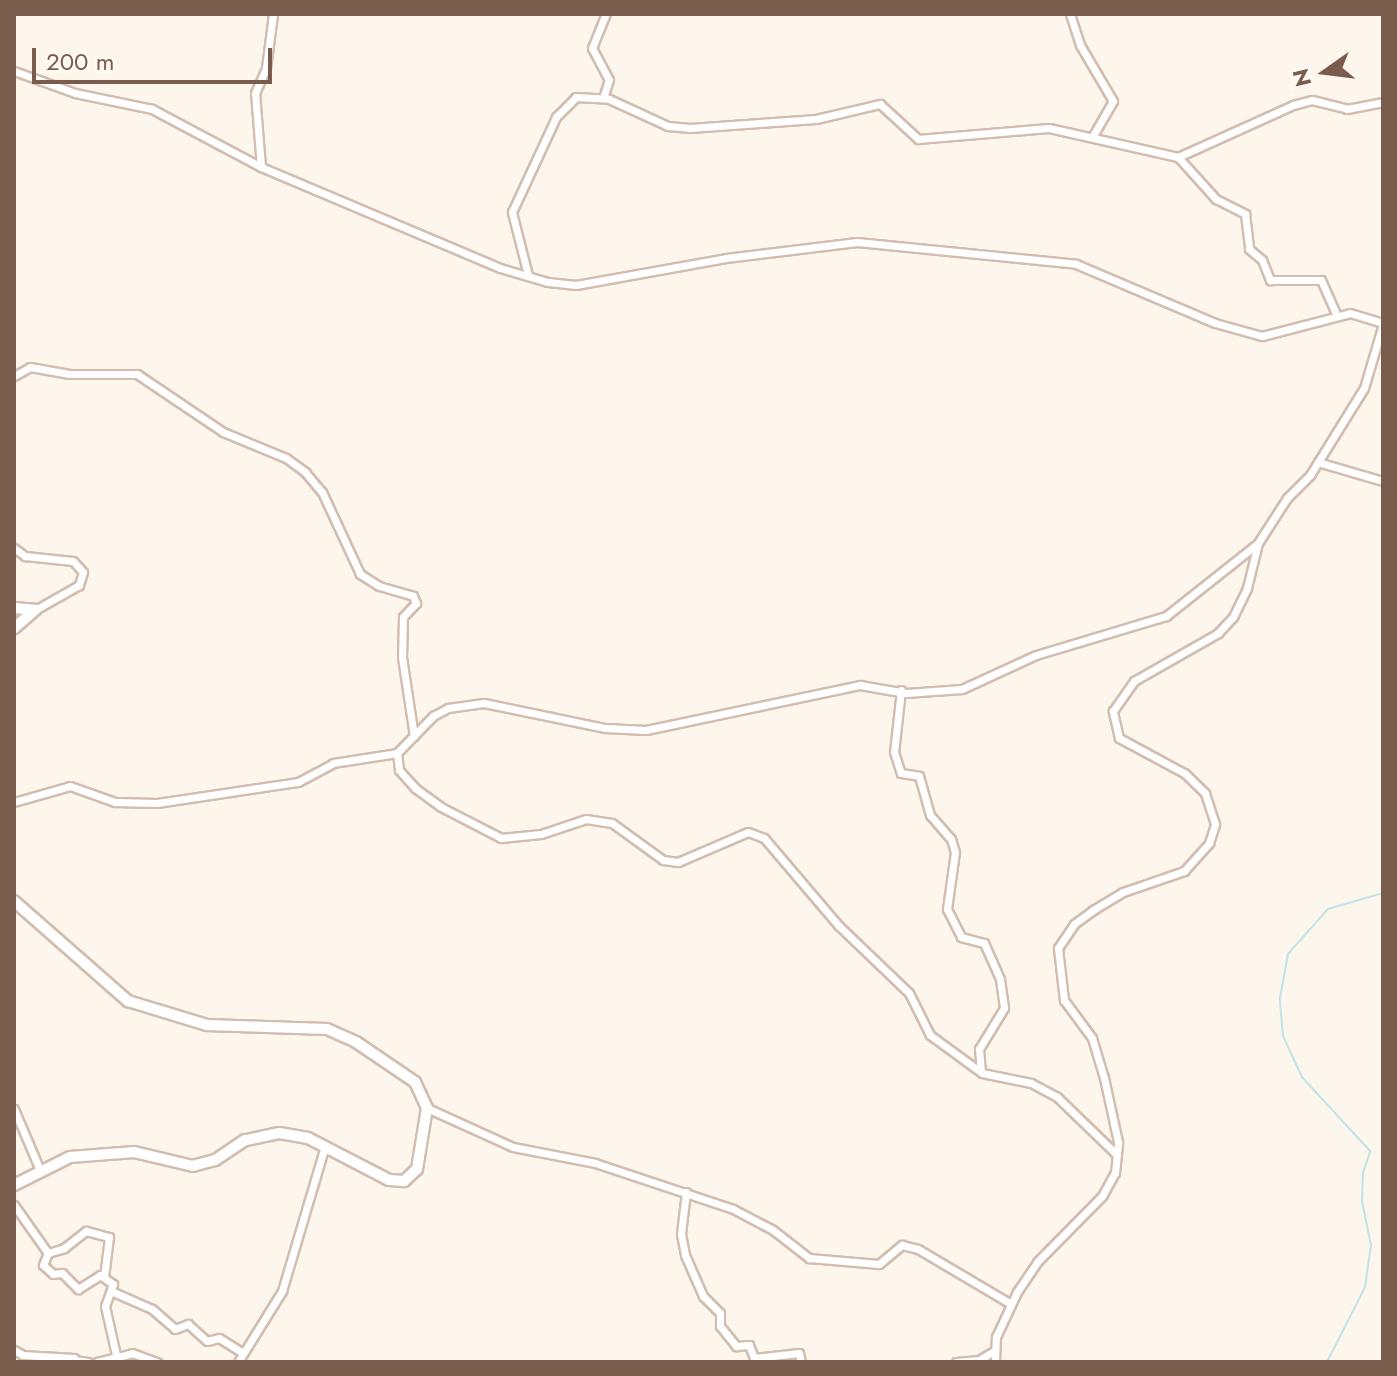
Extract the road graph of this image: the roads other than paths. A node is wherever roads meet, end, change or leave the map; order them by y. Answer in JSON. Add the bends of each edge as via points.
{"nodes":[{"id":1,"x":273,"y":14,"type":"edge"},
{"id":2,"x":606,"y":14,"type":"edge"},
{"id":3,"x":1070,"y":14,"type":"edge"},
{"id":4,"x":14,"y":71,"type":"edge"},
{"id":5,"x":603,"y":98,"type":"junction"},
{"id":6,"x":1383,"y":102,"type":"edge"},
{"id":7,"x":1093,"y":135,"type":"junction"},
{"id":8,"x":1178,"y":157,"type":"junction"},
{"id":9,"x":261,"y":167,"type":"junction"},
{"id":10,"x":528,"y":275,"type":"junction"},
{"id":11,"x":1337,"y":316,"type":"junction"},
{"id":12,"x":1383,"y":323,"type":"edge"},
{"id":13,"x":14,"y":376,"type":"edge"},
{"id":14,"x":1318,"y":462,"type":"junction"},
{"id":15,"x":1383,"y":481,"type":"edge"},
{"id":16,"x":1258,"y":543,"type":"junction"},
{"id":17,"x":14,"y":548,"type":"edge"},
{"id":18,"x":14,"y":608,"type":"edge"},
{"id":19,"x":35,"y":610,"type":"junction"},
{"id":20,"x":14,"y":628,"type":"edge"},
{"id":21,"x":901,"y":690,"type":"junction"},
{"id":22,"x":414,"y":738,"type":"junction"},
{"id":23,"x":397,"y":753,"type":"junction"},
{"id":24,"x":14,"y":802,"type":"edge"},
{"id":25,"x":14,"y":901,"type":"edge"},
{"id":26,"x":982,"y":1073,"type":"junction"},
{"id":27,"x":427,"y":1108,"type":"junction"},
{"id":28,"x":14,"y":1109,"type":"edge"},
{"id":29,"x":325,"y":1146,"type":"junction"},
{"id":30,"x":1117,"y":1155,"type":"junction"},
{"id":31,"x":39,"y":1168,"type":"junction"},
{"id":32,"x":14,"y":1185,"type":"edge"},
{"id":33,"x":686,"y":1192,"type":"junction"},
{"id":34,"x":14,"y":1205,"type":"edge"},
{"id":35,"x":48,"y":1253,"type":"junction"},
{"id":36,"x":104,"y":1277,"type":"junction"},
{"id":37,"x":111,"y":1291,"type":"junction"},
{"id":38,"x":1011,"y":1304,"type":"junction"},
{"id":39,"x":14,"y":1350,"type":"edge"},
{"id":40,"x":994,"y":1351,"type":"junction"},
{"id":41,"x":241,"y":1352,"type":"junction"},
{"id":42,"x":116,"y":1355,"type":"junction"},
{"id":43,"x":74,"y":1360,"type":"edge"},
{"id":44,"x":772,"y":1360,"type":"edge"},
{"id":45,"x":88,"y":1362,"type":"edge"},
{"id":46,"x":97,"y":1362,"type":"edge"},
{"id":47,"x":157,"y":1362,"type":"edge"},
{"id":48,"x":238,"y":1362,"type":"edge"},
{"id":49,"x":801,"y":1362,"type":"edge"},
{"id":50,"x":956,"y":1362,"type":"edge"},
{"id":51,"x":995,"y":1362,"type":"edge"}],
"edges":[{"from":1,"to":9,"type":"street","via":[[266,68],[255,93]]},
{"from":2,"to":5,"type":"street","via":[[592,48],[609,80]]},
{"from":3,"to":7,"type":"street","via":[[1080,45],[1113,101]]},
{"from":4,"to":9,"type":"street","via":[[75,93],[152,109]]},
{"from":5,"to":7,"type":"street","via":[[668,126],[690,128],[816,119],[880,104],[918,139],[1049,128]]},
{"from":5,"to":10,"type":"street","via":[[576,97],[565,103],[517,195],[512,224]]},
{"from":6,"to":8,"type":"street","via":[[1347,109],[1312,100],[1293,105]]},
{"from":7,"to":8,"type":"street"},
{"from":8,"to":11,"type":"street","via":[[1216,199],[1245,214],[1249,249],[1262,260],[1270,280],[1321,280]]},
{"from":9,"to":10,"type":"street"},
{"from":10,"to":11,"type":"street","via":[[576,285],[857,242],[1076,264],[1215,323],[1262,336]]},
{"from":11,"to":12,"type":"street","via":[[1359,313]]},
{"from":12,"to":14,"type":"street","via":[[1364,388]]},
{"from":13,"to":22,"type":"street","via":[[30,367],[69,374],[137,374],[223,432],[286,458],[305,472],[322,492],[360,574],[413,596],[416,603],[403,617],[402,657]]},
{"from":14,"to":15,"type":"street"},
{"from":14,"to":16,"type":"street"},
{"from":16,"to":21,"type":"street","via":[[1186,604],[1153,621],[1036,655],[962,689],[929,694]]},
{"from":16,"to":30,"type":"street","via":[[1247,588],[1226,626],[1134,681],[1112,715],[1119,738],[1163,759],[1205,793],[1215,824],[1209,843],[1176,876],[1123,892],[1093,910],[1074,924],[1058,948],[1058,981],[1066,1005],[1097,1053],[1117,1131]]},
{"from":17,"to":19,"type":"street","via":[[31,557],[73,561],[83,572],[79,585]]},
{"from":18,"to":19,"type":"main road"},
{"from":19,"to":20,"type":"main road"},
{"from":21,"to":22,"type":"street","via":[[860,685],[646,730],[605,728],[484,703],[448,708]]},
{"from":21,"to":26,"type":"street","via":[[894,752],[901,773],[919,776],[930,815],[951,839],[955,852],[947,909],[961,937],[984,943],[1000,979],[1004,1008],[979,1049]]},
{"from":22,"to":23,"type":"street"},
{"from":23,"to":24,"type":"street","via":[[346,760],[310,779],[277,781],[231,796],[115,802],[70,786]]},
{"from":23,"to":26,"type":"street","via":[[399,770],[415,788],[501,838],[541,834],[586,819],[612,823],[663,860],[678,862],[748,832],[764,838],[838,925],[909,993],[930,1035]]},
{"from":25,"to":27,"type":"main road","via":[[128,1001],[207,1025],[327,1029],[415,1082]]},
{"from":26,"to":30,"type":"street","via":[[1031,1083],[1057,1097]]},
{"from":27,"to":29,"type":"main road","via":[[417,1169],[404,1181],[389,1180]]},
{"from":27,"to":33,"type":"street","via":[[513,1147],[595,1163],[638,1181]]},
{"from":28,"to":31,"type":"street"},
{"from":29,"to":31,"type":"main road","via":[[279,1133],[245,1140],[215,1160],[193,1166],[111,1152],[70,1157]]},
{"from":29,"to":41,"type":"street","via":[[282,1291]]},
{"from":30,"to":38,"type":"street","via":[[1108,1188],[1037,1262]]},
{"from":31,"to":32,"type":"main road"},
{"from":33,"to":38,"type":"street","via":[[773,1230],[809,1258],[879,1264],[902,1245],[976,1280]]},
{"from":33,"to":44,"type":"street","via":[[681,1234],[703,1296],[720,1313],[720,1326],[736,1346],[749,1345],[757,1360]]},
{"from":34,"to":35,"type":"street"},
{"from":35,"to":36,"type":"street","via":[[43,1265],[78,1289],[94,1276]]},
{"from":35,"to":36,"type":"street","via":[[86,1231],[109,1237]]},
{"from":36,"to":37,"type":"street","via":[[113,1284]]},
{"from":37,"to":41,"type":"street","via":[[152,1309],[175,1329],[188,1324],[207,1341],[219,1338]]},
{"from":37,"to":42,"type":"street","via":[[105,1306]]},
{"from":38,"to":40,"type":"street"},
{"from":39,"to":43,"type":"street"},
{"from":40,"to":50,"type":"street","via":[[979,1360]]},
{"from":40,"to":51,"type":"street"},
{"from":41,"to":48,"type":"street"},
{"from":42,"to":46,"type":"street"},
{"from":42,"to":47,"type":"street","via":[[142,1354]]},
{"from":43,"to":45,"type":"street"},
{"from":44,"to":49,"type":"street","via":[[799,1353]]}]}
